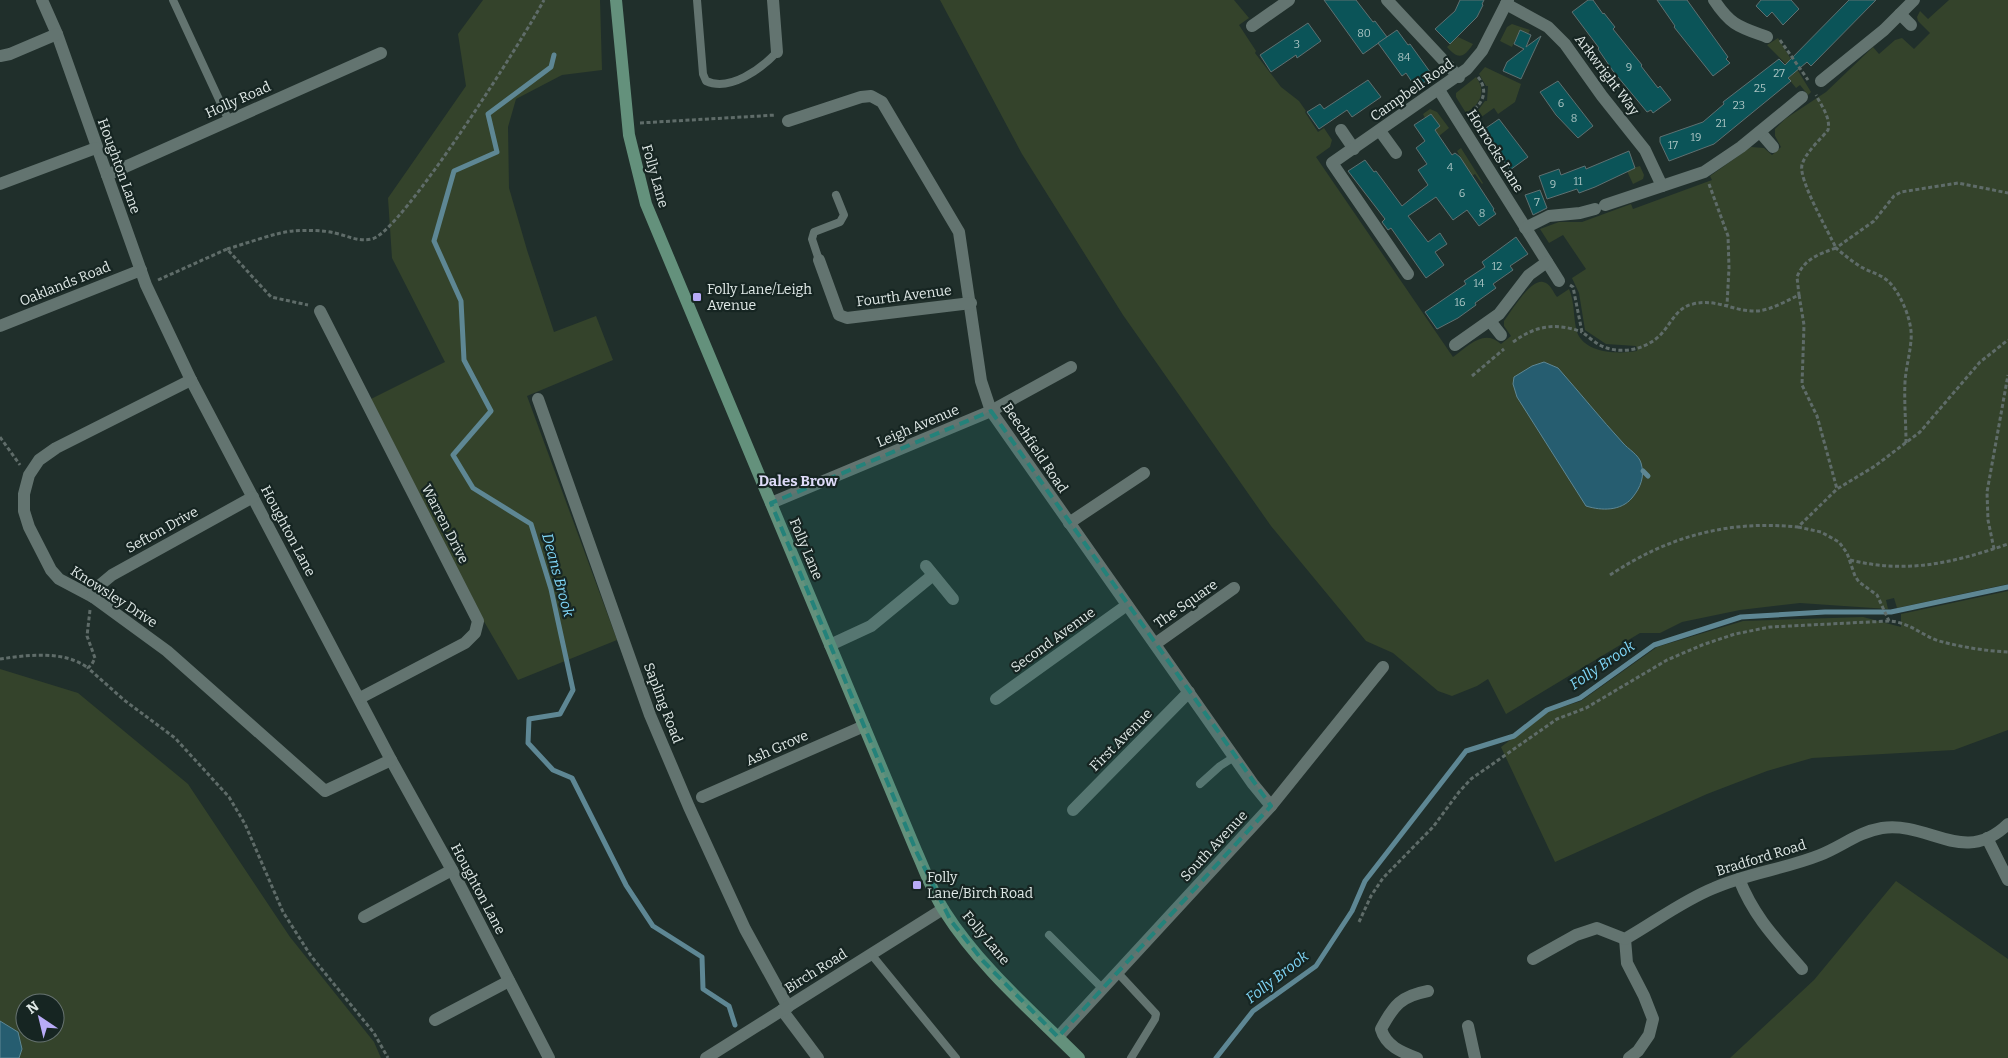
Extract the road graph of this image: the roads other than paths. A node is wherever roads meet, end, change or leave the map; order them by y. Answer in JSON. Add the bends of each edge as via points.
{"nodes":[{"id":1,"x":42,"y":0,"type":"edge"},
{"id":2,"x":174,"y":0,"type":"edge"},
{"id":3,"x":616,"y":0,"type":"edge"},
{"id":4,"x":697,"y":0,"type":"edge"},
{"id":5,"x":773,"y":0,"type":"edge"},
{"id":6,"x":1289,"y":0,"type":"edge"},
{"id":7,"x":1387,"y":0,"type":"edge"},
{"id":8,"x":1714,"y":0,"type":"edge"},
{"id":9,"x":1914,"y":0,"type":"edge"},
{"id":10,"x":1507,"y":2,"type":"edge"},
{"id":11,"x":1271,"y":5,"type":"edge"},
{"id":12,"x":1900,"y":14,"type":"junction"},
{"id":13,"x":1910,"y":25,"type":"dead end"},
{"id":14,"x":1252,"y":26,"type":"dead end"},
{"id":15,"x":57,"y":34,"type":"junction"},
{"id":16,"x":1767,"y":37,"type":"road end"},
{"id":17,"x":776,"y":52,"type":"joint"},
{"id":18,"x":381,"y":53,"type":"dead end"},
{"id":19,"x":0,"y":56,"type":"edge"},
{"id":20,"x":1459,"y":77,"type":"junction"},
{"id":21,"x":1814,"y":84,"type":"road end"},
{"id":22,"x":1439,"y":90,"type":"junction"},
{"id":23,"x":1802,"y":97,"type":"dead end"},
{"id":24,"x":229,"y":121,"type":"junction"},
{"id":25,"x":788,"y":121,"type":"road end"},
{"id":26,"x":1340,"y":130,"type":"dead end"},
{"id":27,"x":1380,"y":131,"type":"junction"},
{"id":28,"x":1760,"y":132,"type":"junction"},
{"id":29,"x":1774,"y":147,"type":"dead end"},
{"id":30,"x":96,"y":148,"type":"junction"},
{"id":31,"x":1354,"y":149,"type":"junction"},
{"id":32,"x":1396,"y":154,"type":"dead end"},
{"id":33,"x":107,"y":175,"type":"junction"},
{"id":34,"x":0,"y":184,"type":"edge"},
{"id":35,"x":1662,"y":186,"type":"junction"},
{"id":36,"x":836,"y":195,"type":"dead end"},
{"id":37,"x":1525,"y":228,"type":"junction"},
{"id":38,"x":819,"y":260,"type":"joint"},
{"id":39,"x":1547,"y":262,"type":"junction"},
{"id":40,"x":141,"y":270,"type":"junction"},
{"id":41,"x":1408,"y":274,"type":"dead end"},
{"id":42,"x":1559,"y":282,"type":"road end"},
{"id":43,"x":971,"y":303,"type":"junction"},
{"id":44,"x":320,"y":311,"type":"road end"},
{"id":45,"x":1490,"y":320,"type":"junction"},
{"id":46,"x":0,"y":326,"type":"edge"},
{"id":47,"x":1501,"y":335,"type":"dead end"},
{"id":48,"x":1456,"y":345,"type":"dead end"},
{"id":49,"x":1071,"y":367,"type":"dead end"},
{"id":50,"x":191,"y":380,"type":"junction"},
{"id":51,"x":538,"y":399,"type":"dead end"},
{"id":52,"x":991,"y":411,"type":"junction"},
{"id":53,"x":1144,"y":473,"type":"dead end"},
{"id":54,"x":252,"y":496,"type":"junction"},
{"id":55,"x":771,"y":503,"type":"junction"},
{"id":56,"x":1069,"y":523,"type":"junction"},
{"id":57,"x":1234,"y":588,"type":"dead end"},
{"id":58,"x":93,"y":598,"type":"junction"},
{"id":59,"x":953,"y":599,"type":"dead end"},
{"id":60,"x":1127,"y":605,"type":"junction"},
{"id":61,"x":1155,"y":644,"type":"junction"},
{"id":62,"x":830,"y":645,"type":"junction"},
{"id":63,"x":1383,"y":667,"type":"dead end"},
{"id":64,"x":1189,"y":692,"type":"junction"},
{"id":65,"x":360,"y":698,"type":"junction"},
{"id":66,"x":996,"y":699,"type":"dead end"},
{"id":67,"x":864,"y":726,"type":"junction"},
{"id":68,"x":1234,"y":757,"type":"junction"},
{"id":69,"x":391,"y":760,"type":"junction"},
{"id":70,"x":1200,"y":784,"type":"dead end"},
{"id":71,"x":702,"y":797,"type":"dead end"},
{"id":72,"x":1271,"y":806,"type":"junction"},
{"id":73,"x":1073,"y":810,"type":"dead end"},
{"id":74,"x":2008,"y":824,"type":"edge"},
{"id":75,"x":1987,"y":838,"type":"junction"},
{"id":76,"x":452,"y":870,"type":"junction"},
{"id":77,"x":1739,"y":879,"type":"junction"},
{"id":78,"x":2008,"y":880,"type":"edge"},
{"id":79,"x":943,"y":909,"type":"junction"},
{"id":80,"x":364,"y":917,"type":"dead end"},
{"id":81,"x":1049,"y":935,"type":"dead end"},
{"id":82,"x":1625,"y":939,"type":"junction"},
{"id":83,"x":871,"y":954,"type":"junction"},
{"id":84,"x":1533,"y":959,"type":"dead end"},
{"id":85,"x":1802,"y":969,"type":"dead end"},
{"id":86,"x":1117,"y":972,"type":"junction"},
{"id":87,"x":510,"y":981,"type":"junction"},
{"id":88,"x":1102,"y":988,"type":"junction"},
{"id":89,"x":1428,"y":991,"type":"dead end"},
{"id":90,"x":785,"y":1008,"type":"junction"},
{"id":91,"x":435,"y":1020,"type":"dead end"},
{"id":92,"x":1468,"y":1026,"type":"dead end"},
{"id":93,"x":1058,"y":1037,"type":"junction"},
{"id":94,"x":549,"y":1058,"type":"edge"},
{"id":95,"x":706,"y":1058,"type":"edge"},
{"id":96,"x":818,"y":1058,"type":"edge"},
{"id":97,"x":956,"y":1058,"type":"edge"},
{"id":98,"x":1079,"y":1058,"type":"edge"},
{"id":99,"x":1131,"y":1058,"type":"edge"},
{"id":100,"x":1417,"y":1058,"type":"edge"},
{"id":101,"x":1475,"y":1058,"type":"edge"},
{"id":102,"x":1629,"y":1058,"type":"edge"}],
"edges":[{"from":1,"to":15,"type":"street","name":"Houghton Lane"},
{"from":2,"to":24,"type":"lane"},
{"from":3,"to":55,"type":"main road","name":"Folly Lane","via":[[627,124],[638,179],[652,220]]},
{"from":4,"to":17,"type":"lane","via":[[706,80],[714,84],[738,80],[768,62]]},
{"from":5,"to":17,"type":"street"},
{"from":6,"to":11,"type":"street"},
{"from":7,"to":20,"type":"street"},
{"from":8,"to":16,"type":"street","via":[[1737,26]]},
{"from":9,"to":12,"type":"street"},
{"from":10,"to":20,"type":"street","name":"Campbell Road","via":[[1482,51]]},
{"from":10,"to":35,"type":"street","name":"Arkwright Way","via":[[1548,27],[1566,44],[1602,96],[1646,150]]},
{"from":11,"to":14,"type":"street"},
{"from":12,"to":13,"type":"street"},
{"from":12,"to":21,"type":"street"},
{"from":15,"to":19,"type":"street"},
{"from":15,"to":30,"type":"street","name":"Houghton Lane"},
{"from":18,"to":24,"type":"street","name":"Holly Road"},
{"from":20,"to":22,"type":"street","name":"Campbell Road"},
{"from":22,"to":27,"type":"street","name":"Campbell Road"},
{"from":22,"to":37,"type":"street","name":"Horrocks Lane"},
{"from":23,"to":28,"type":"street"},
{"from":24,"to":33,"type":"street","name":"Holly Road"},
{"from":25,"to":43,"type":"street","name":"Beechfield Road","via":[[861,97],[871,96],[882,102],[959,232]]},
{"from":26,"to":31,"type":"street"},
{"from":27,"to":31,"type":"street","name":"Campbell Road"},
{"from":27,"to":32,"type":"street"},
{"from":28,"to":29,"type":"street"},
{"from":28,"to":35,"type":"street","via":[[1704,172]]},
{"from":30,"to":33,"type":"street","name":"Houghton Lane"},
{"from":30,"to":34,"type":"street"},
{"from":31,"to":41,"type":"street","name":"Campbell Road","via":[[1332,163]]},
{"from":33,"to":40,"type":"street","name":"Houghton Lane"},
{"from":35,"to":37,"type":"street","via":[[1580,214],[1549,216]]},
{"from":36,"to":38,"type":"lane","via":[[844,215],[840,222],[814,232],[812,239]]},
{"from":37,"to":39,"type":"street","name":"Horrocks Lane"},
{"from":38,"to":43,"type":"street","name":"Fourth Avenue","via":[[839,315],[846,318]]},
{"from":39,"to":42,"type":"street","name":"Horrocks Lane"},
{"from":39,"to":45,"type":"street","via":[[1529,275],[1499,314]]},
{"from":40,"to":46,"type":"street","name":"Oaklands Road"},
{"from":40,"to":50,"type":"street","name":"Houghton Lane"},
{"from":43,"to":52,"type":"street","name":"Beechfield Road","via":[[981,381]]},
{"from":44,"to":65,"type":"street","name":"Warren Drive","via":[[478,621],[475,633],[465,643]]},
{"from":45,"to":47,"type":"street"},
{"from":45,"to":48,"type":"street"},
{"from":49,"to":52,"type":"street","name":"Leigh Avenue"},
{"from":50,"to":54,"type":"street","name":"Houghton Lane"},
{"from":50,"to":58,"type":"street","name":"Knowsley Drive","via":[[56,448],[39,460],[30,475],[24,494],[28,527],[59,579]]},
{"from":51,"to":90,"type":"street","name":"Sapling Road","via":[[650,715],[745,930]]},
{"from":52,"to":55,"type":"street","name":"Leigh Avenue"},
{"from":52,"to":56,"type":"street","name":"Beechfield Road"},
{"from":53,"to":56,"type":"street"},
{"from":54,"to":58,"type":"street","name":"Sefton Drive","via":[[112,575],[100,585]]},
{"from":54,"to":65,"type":"street","name":"Houghton Lane"},
{"from":55,"to":62,"type":"main road","name":"Folly Lane"},
{"from":56,"to":60,"type":"street","name":"Beechfield Road"},
{"from":57,"to":61,"type":"street","name":"The Square"},
{"from":58,"to":69,"type":"street","name":"Knowsley Drive","via":[[167,650],[325,791]]},
{"from":59,"to":62,"type":"street","via":[[929,570],[871,626]]},
{"from":60,"to":61,"type":"street","name":"Beechfield Road"},
{"from":60,"to":66,"type":"street","name":"Second Avenue"},
{"from":61,"to":64,"type":"street","name":"Beechfield Road"},
{"from":62,"to":67,"type":"main road","name":"Folly Lane"},
{"from":63,"to":72,"type":"street","name":"South Avenue"},
{"from":64,"to":68,"type":"street","name":"Beechfield Road"},
{"from":64,"to":73,"type":"street","name":"First Avenue"},
{"from":65,"to":69,"type":"street","name":"Houghton Lane"},
{"from":67,"to":71,"type":"street","name":"Ash Grove"},
{"from":67,"to":79,"type":"main road","name":"Folly Lane"},
{"from":68,"to":70,"type":"lane"},
{"from":68,"to":72,"type":"street","name":"Beechfield Road"},
{"from":69,"to":76,"type":"street","name":"Houghton Lane"},
{"from":72,"to":86,"type":"street","name":"South Avenue"},
{"from":74,"to":75,"type":"street","name":"Bradford Road"},
{"from":75,"to":77,"type":"street","name":"Bradford Road","via":[[1955,842],[1908,829],[1884,828],[1855,837],[1819,856]]},
{"from":75,"to":78,"type":"street"},
{"from":76,"to":80,"type":"street"},
{"from":76,"to":87,"type":"street","name":"Houghton Lane"},
{"from":77,"to":82,"type":"street","name":"Bradford Road","via":[[1690,899]]},
{"from":77,"to":85,"type":"street","via":[[1761,922]]},
{"from":79,"to":83,"type":"street","name":"Birch Road"},
{"from":79,"to":93,"type":"main road","name":"Folly Lane","via":[[973,950]]},
{"from":81,"to":88,"type":"lane"},
{"from":82,"to":84,"type":"street","via":[[1597,928],[1576,935]]},
{"from":82,"to":102,"type":"street","via":[[1627,963],[1653,1019],[1649,1035]]},
{"from":83,"to":90,"type":"street","name":"Birch Road"},
{"from":83,"to":97,"type":"lane"},
{"from":86,"to":88,"type":"street","name":"South Avenue"},
{"from":86,"to":99,"type":"lane","via":[[1156,1014]]},
{"from":87,"to":91,"type":"street"},
{"from":87,"to":94,"type":"street","name":"Houghton Lane"},
{"from":88,"to":93,"type":"street","name":"South Avenue"},
{"from":89,"to":100,"type":"street","via":[[1411,994],[1399,1001],[1381,1029],[1390,1045]]},
{"from":90,"to":95,"type":"street","name":"Birch Road"},
{"from":90,"to":96,"type":"street","name":"Sapling Road"},
{"from":92,"to":101,"type":"street"},
{"from":93,"to":98,"type":"main road","name":"Folly Lane"}]}
